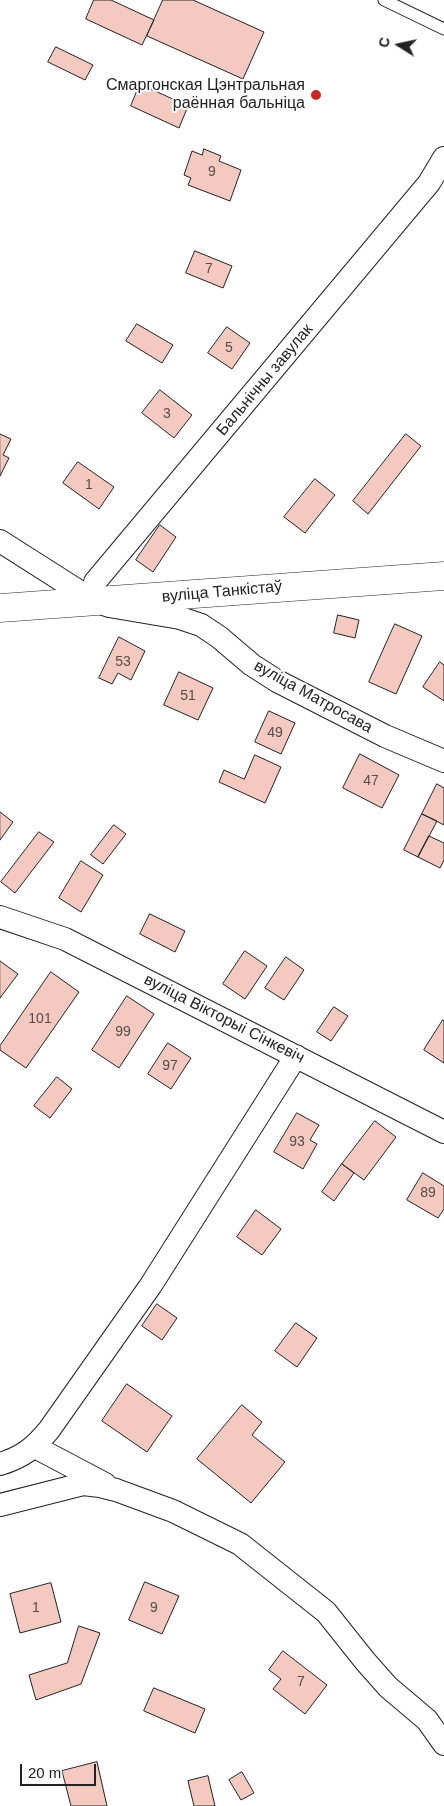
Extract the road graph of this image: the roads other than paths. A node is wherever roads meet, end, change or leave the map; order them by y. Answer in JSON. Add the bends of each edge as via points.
{"nodes":[{"id":1,"x":384,"y":0,"type":"edge"},
{"id":2,"x":444,"y":30,"type":"edge"},
{"id":3,"x":444,"y":158,"type":"edge"},
{"id":4,"x":0,"y":541,"type":"edge"},
{"id":5,"x":444,"y":576,"type":"edge"},
{"id":6,"x":98,"y":602,"type":"junction"},
{"id":7,"x":0,"y":608,"type":"edge"},
{"id":8,"x":444,"y":761,"type":"edge"},
{"id":9,"x":0,"y":917,"type":"edge"},
{"id":10,"x":296,"y":1056,"type":"junction"},
{"id":11,"x":444,"y":1132,"type":"edge"},
{"id":12,"x":35,"y":1447,"type":"junction"},
{"id":13,"x":0,"y":1464,"type":"edge"},
{"id":14,"x":116,"y":1490,"type":"junction"},
{"id":15,"x":0,"y":1505,"type":"edge"},
{"id":16,"x":444,"y":1744,"type":"edge"}],
"edges":[{"from":1,"to":2,"type":"lane"},
{"from":3,"to":6,"type":"street","name":"Бальнічны завулак","via":[[429,183],[96,582],[94,591]]},
{"from":4,"to":6,"type":"street","name":"вуліца Матросава"},
{"from":5,"to":6,"type":"street","name":"вуліца Танкістаў"},
{"from":6,"to":7,"type":"street","name":"вуліца Танкістаў"},
{"from":6,"to":8,"type":"street","name":"вуліца Матросава","via":[[201,625],[277,681],[385,736]]},
{"from":9,"to":10,"type":"street","name":"вуліца Вікторыі Сінкевіч","via":[[65,939]]},
{"from":10,"to":11,"type":"street","name":"вуліца Вікторыі Сінкевіч"},
{"from":10,"to":12,"type":"street","via":[[151,1285]]},
{"from":12,"to":13,"type":"street","via":[[15,1460]]},
{"from":12,"to":14,"type":"street"},
{"from":14,"to":15,"type":"street","via":[[83,1484]]},
{"from":14,"to":16,"type":"street","via":[[173,1511],[240,1544],[279,1574],[326,1612],[364,1661],[388,1687],[428,1720]]}]}
